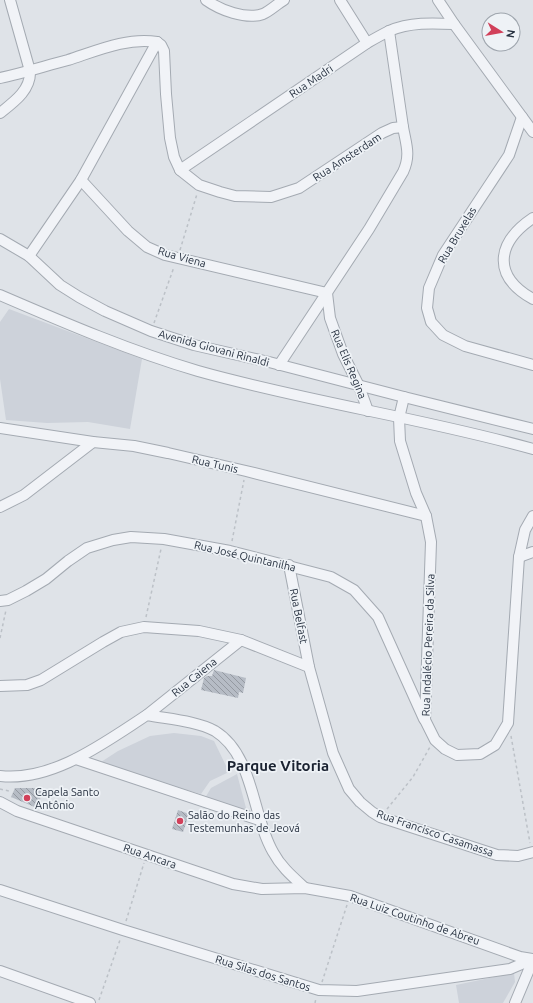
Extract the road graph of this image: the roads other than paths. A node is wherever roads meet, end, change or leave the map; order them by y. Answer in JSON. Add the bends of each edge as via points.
{"nodes":[{"id":1,"x":10,"y":0,"type":"edge"},
{"id":2,"x":206,"y":0,"type":"edge"},
{"id":3,"x":284,"y":0,"type":"edge"},
{"id":4,"x":340,"y":0,"type":"edge"},
{"id":5,"x":438,"y":0,"type":"edge"},
{"id":6,"x":454,"y":24,"type":"junction"},
{"id":7,"x":389,"y":31,"type":"junction"},
{"id":8,"x":157,"y":42,"type":"junction"},
{"id":9,"x":367,"y":43,"type":"junction"},
{"id":10,"x":30,"y":71,"type":"junction"},
{"id":11,"x":0,"y":78,"type":"edge"},
{"id":12,"x":0,"y":113,"type":"edge"},
{"id":13,"x":522,"y":117,"type":"junction"},
{"id":14,"x":403,"y":127,"type":"junction"},
{"id":15,"x":533,"y":132,"type":"edge"},
{"id":16,"x":180,"y":170,"type":"junction"},
{"id":17,"x":81,"y":180,"type":"junction"},
{"id":18,"x":533,"y":218,"type":"edge"},
{"id":19,"x":0,"y":239,"type":"edge"},
{"id":20,"x":29,"y":256,"type":"junction"},
{"id":21,"x":327,"y":293,"type":"junction"},
{"id":22,"x":0,"y":295,"type":"edge"},
{"id":23,"x":533,"y":299,"type":"edge"},
{"id":24,"x":280,"y":365,"type":"junction"},
{"id":25,"x":533,"y":365,"type":"edge"},
{"id":26,"x":358,"y":386,"type":"junction"},
{"id":27,"x":404,"y":397,"type":"junction"},
{"id":28,"x":368,"y":411,"type":"junction"},
{"id":29,"x":399,"y":418,"type":"junction"},
{"id":30,"x":0,"y":428,"type":"edge"},
{"id":31,"x":533,"y":429,"type":"edge"},
{"id":32,"x":93,"y":442,"type":"junction"},
{"id":33,"x":533,"y":450,"type":"edge"},
{"id":34,"x":0,"y":507,"type":"edge"},
{"id":35,"x":426,"y":516,"type":"junction"},
{"id":36,"x":533,"y":516,"type":"edge"},
{"id":37,"x":533,"y":552,"type":"edge"},
{"id":38,"x":519,"y":557,"type":"junction"},
{"id":39,"x":289,"y":565,"type":"junction"},
{"id":40,"x":4,"y":600,"type":"edge"},
{"id":41,"x":241,"y":640,"type":"junction"},
{"id":42,"x":309,"y":667,"type":"junction"},
{"id":43,"x":0,"y":686,"type":"edge"},
{"id":44,"x":147,"y":715,"type":"junction"},
{"id":45,"x":425,"y":720,"type":"junction"},
{"id":46,"x":76,"y":759,"type":"junction"},
{"id":47,"x":0,"y":776,"type":"edge"},
{"id":48,"x":0,"y":802,"type":"edge"},
{"id":49,"x":260,"y":820,"type":"junction"},
{"id":50,"x":533,"y":852,"type":"edge"},
{"id":51,"x":305,"y":888,"type":"junction"},
{"id":52,"x":0,"y":890,"type":"edge"},
{"id":53,"x":533,"y":960,"type":"edge"},
{"id":54,"x":0,"y":972,"type":"edge"},
{"id":55,"x":90,"y":1003,"type":"edge"},
{"id":56,"x":515,"y":1003,"type":"edge"}],
"edges":[{"from":1,"to":10,"type":"street"},
{"from":2,"to":3,"type":"street","via":[[232,12],[252,16],[264,13]]},
{"from":4,"to":9,"type":"street"},
{"from":5,"to":6,"type":"street"},
{"from":6,"to":7,"type":"street","name":"Rua Madri","via":[[421,24]]},
{"from":6,"to":13,"type":"street"},
{"from":7,"to":9,"type":"street","name":"Rua Madri"},
{"from":7,"to":14,"type":"street"},
{"from":8,"to":10,"type":"street","via":[[121,44]]},
{"from":8,"to":16,"type":"street","via":[[164,51],[170,138],[174,158]]},
{"from":8,"to":17,"type":"street"},
{"from":9,"to":16,"type":"street","name":"Rua Madri"},
{"from":10,"to":11,"type":"street"},
{"from":10,"to":12,"type":"street","via":[[31,79],[24,91]]},
{"from":13,"to":15,"type":"street"},
{"from":13,"to":25,"type":"street","name":"Rua Bruxelas","via":[[509,155],[443,255],[429,288],[427,308],[431,322],[443,335],[465,346]]},
{"from":14,"to":16,"type":"street","name":"Rua Amsterdam","via":[[382,133],[299,188],[271,197],[235,196],[220,192],[199,185]]},
{"from":14,"to":21,"type":"street","via":[[408,162],[369,229]]},
{"from":17,"to":20,"type":"street"},
{"from":17,"to":21,"type":"street","name":"Rua Viena","via":[[147,247],[165,255]]},
{"from":18,"to":23,"type":"street","via":[[512,237],[504,250],[504,263],[511,282],[520,292]]},
{"from":19,"to":20,"type":"street","name":"Avenida Giovani Rinaldi"},
{"from":20,"to":24,"type":"street","name":"Avenida Giovani Rinaldi","via":[[60,285],[79,297],[151,331],[194,345]]},
{"from":21,"to":24,"type":"street"},
{"from":21,"to":26,"type":"street","name":"Rua Elis Regina","via":[[330,318],[342,354]]},
{"from":22,"to":28,"type":"street","via":[[163,360],[262,387]]},
{"from":24,"to":26,"type":"street","name":"Avenida Giovani Rinaldi"},
{"from":26,"to":27,"type":"street","name":"Avenida Giovani Rinaldi"},
{"from":26,"to":28,"type":"street","name":"Rua Elis Regina"},
{"from":27,"to":29,"type":"street"},
{"from":27,"to":31,"type":"street","name":"Avenida Giovani Rinaldi"},
{"from":28,"to":29,"type":"street"},
{"from":29,"to":33,"type":"street"},
{"from":29,"to":35,"type":"street","name":"Rua Indalécio Pereira da Silva","via":[[400,441]]},
{"from":30,"to":32,"type":"street","name":"Rua Tunis"},
{"from":32,"to":34,"type":"street","via":[[24,495]]},
{"from":32,"to":35,"type":"street","name":"Rua Tunis","via":[[140,448],[246,471]]},
{"from":35,"to":45,"type":"street","name":"Rua Indalécio Pereira da Silva","via":[[432,542]]},
{"from":36,"to":38,"type":"street","name":"Rua Indalécio Pereira da Silva","via":[[525,530]]},
{"from":37,"to":38,"type":"street"},
{"from":38,"to":45,"type":"street","name":"Rua Indalécio Pereira da Silva","via":[[508,723],[495,745],[480,754],[457,755],[435,740]]},
{"from":39,"to":40,"type":"street","name":"Rua José Quintanilha","via":[[164,539],[131,537],[87,548],[46,579]]},
{"from":39,"to":42,"type":"street","name":"Rua Belfast"},
{"from":39,"to":45,"type":"street","name":"Rua José Quintanilha","via":[[330,577],[354,590],[378,617]]},
{"from":41,"to":42,"type":"street"},
{"from":41,"to":43,"type":"street","via":[[199,631],[144,627],[121,632],[41,680],[27,685]]},
{"from":41,"to":44,"type":"street","name":"Rua Caiena"},
{"from":42,"to":50,"type":"street","name":"Rua Francisco Casamassa","via":[[333,753],[349,789],[360,802],[380,817],[497,855],[518,856]]},
{"from":44,"to":46,"type":"street"},
{"from":44,"to":49,"type":"street","via":[[206,727],[224,738],[244,769]]},
{"from":46,"to":47,"type":"street","via":[[41,773]]},
{"from":46,"to":49,"type":"street"},
{"from":48,"to":51,"type":"street","name":"Rua Ancara","via":[[17,811],[233,884],[262,889]]},
{"from":49,"to":51,"type":"street","via":[[272,852],[284,869]]},
{"from":51,"to":53,"type":"street","name":"Rua Luiz Coutinho de Abreu","via":[[350,896]]},
{"from":52,"to":53,"type":"street","name":"Rua Silas dos Santos","via":[[319,990],[357,991],[510,969]]},
{"from":53,"to":56,"type":"street"},
{"from":54,"to":55,"type":"street"}]}
